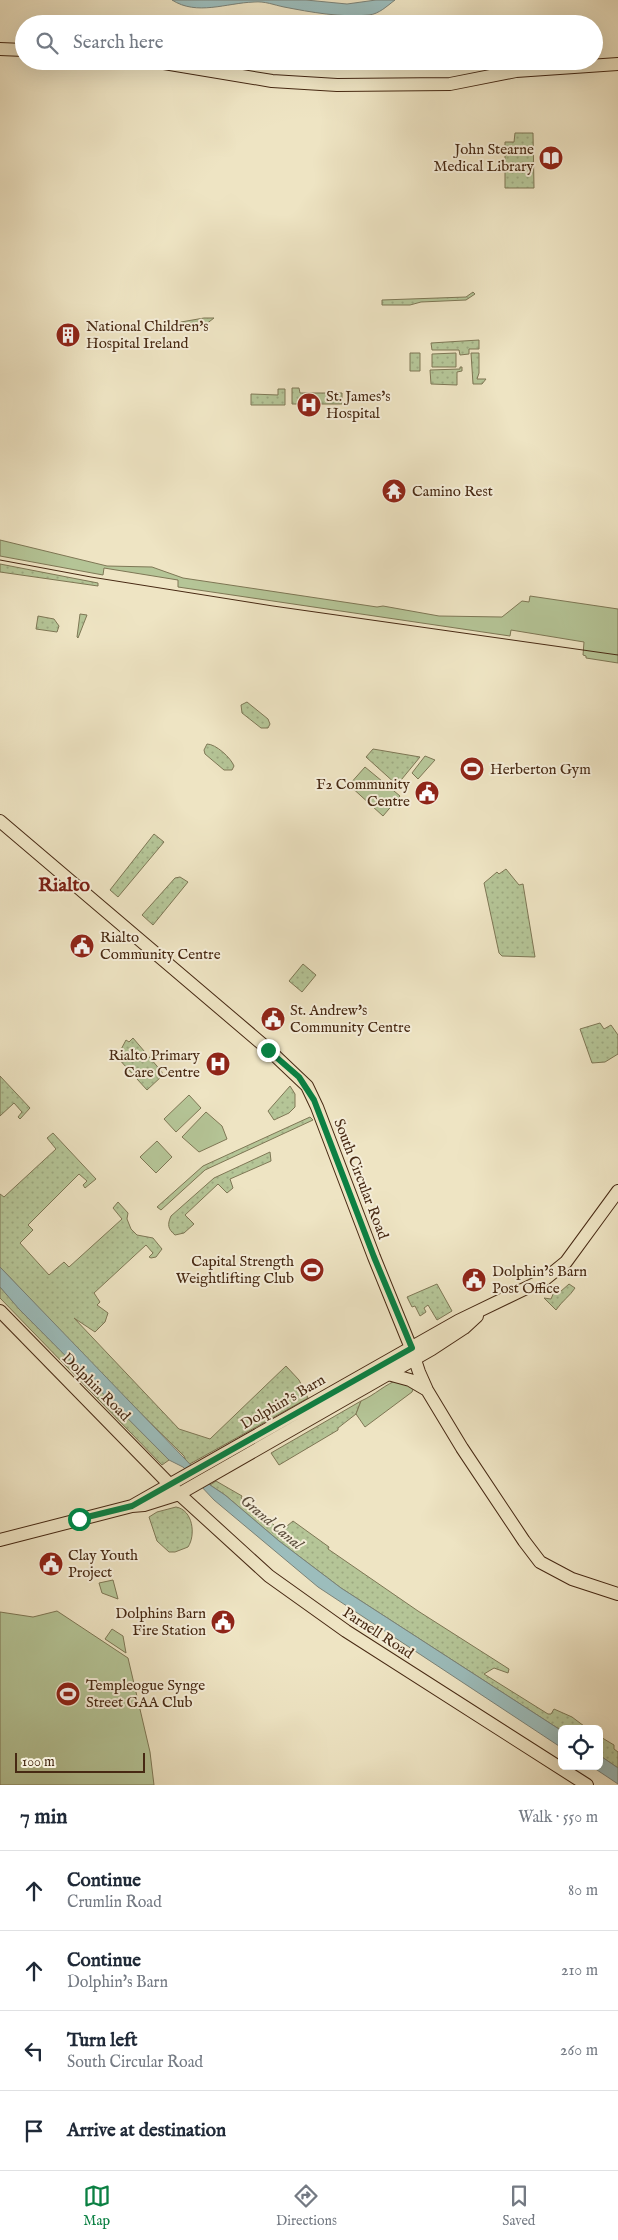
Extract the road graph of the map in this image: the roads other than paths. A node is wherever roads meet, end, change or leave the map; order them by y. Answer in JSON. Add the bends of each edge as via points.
{"nodes":[{"id":1,"x":0,"y":49,"type":"edge"},
{"id":2,"x":15,"y":50,"type":"edge"},
{"id":3,"x":618,"y":64,"type":"edge"},
{"id":4,"x":603,"y":65,"type":"edge"},
{"id":5,"x":206,"y":70,"type":"edge"},
{"id":6,"x":531,"y":70,"type":"edge"},
{"id":7,"x":0,"y":821,"type":"edge"},
{"id":8,"x":618,"y":1191,"type":"edge"},
{"id":9,"x":0,"y":1311,"type":"edge"},
{"id":10,"x":413,"y":1353,"type":"junction"},
{"id":11,"x":388,"y":1374,"type":"junction"},
{"id":12,"x":426,"y":1390,"type":"junction"},
{"id":13,"x":209,"y":1470,"type":"junction"},
{"id":14,"x":179,"y":1487,"type":"junction"},
{"id":15,"x":0,"y":1540,"type":"edge"},
{"id":16,"x":618,"y":1594,"type":"edge"},
{"id":17,"x":587,"y":1785,"type":"edge"}],
"edges":[{"from":1,"to":2,"type":"main road"},
{"from":3,"to":4,"type":"main road"},
{"from":5,"to":6,"type":"main road","via":[[303,84],[450,84]]},
{"from":7,"to":10,"type":"main road","name":"South Circular Road","via":[[306,1086],[317,1106]]},
{"from":8,"to":10,"type":"main road","via":[[566,1262],[545,1278],[486,1307]]},
{"from":9,"to":14,"type":"main road","name":"Dolphin Road"},
{"from":10,"to":11,"type":"main road","name":"Dolphin's Barn"},
{"from":10,"to":12,"type":"main road","name":"South Circular Road"},
{"from":10,"to":13,"type":"main road","name":"Dolphin's Barn"},
{"from":11,"to":12,"type":"main road","via":[[410,1380]]},
{"from":11,"to":13,"type":"main road","name":"Dolphin's Barn"},
{"from":12,"to":16,"type":"main road","name":"South Circular Road","via":[[536,1558],[572,1579]]},
{"from":13,"to":14,"type":"main road","name":"Dolphin's Barn"},
{"from":14,"to":15,"type":"main road","name":"Dolphin's Barn","via":[[132,1506]]},
{"from":14,"to":17,"type":"main road","name":"Parnell Road","via":[[269,1576],[300,1600]]}]}
